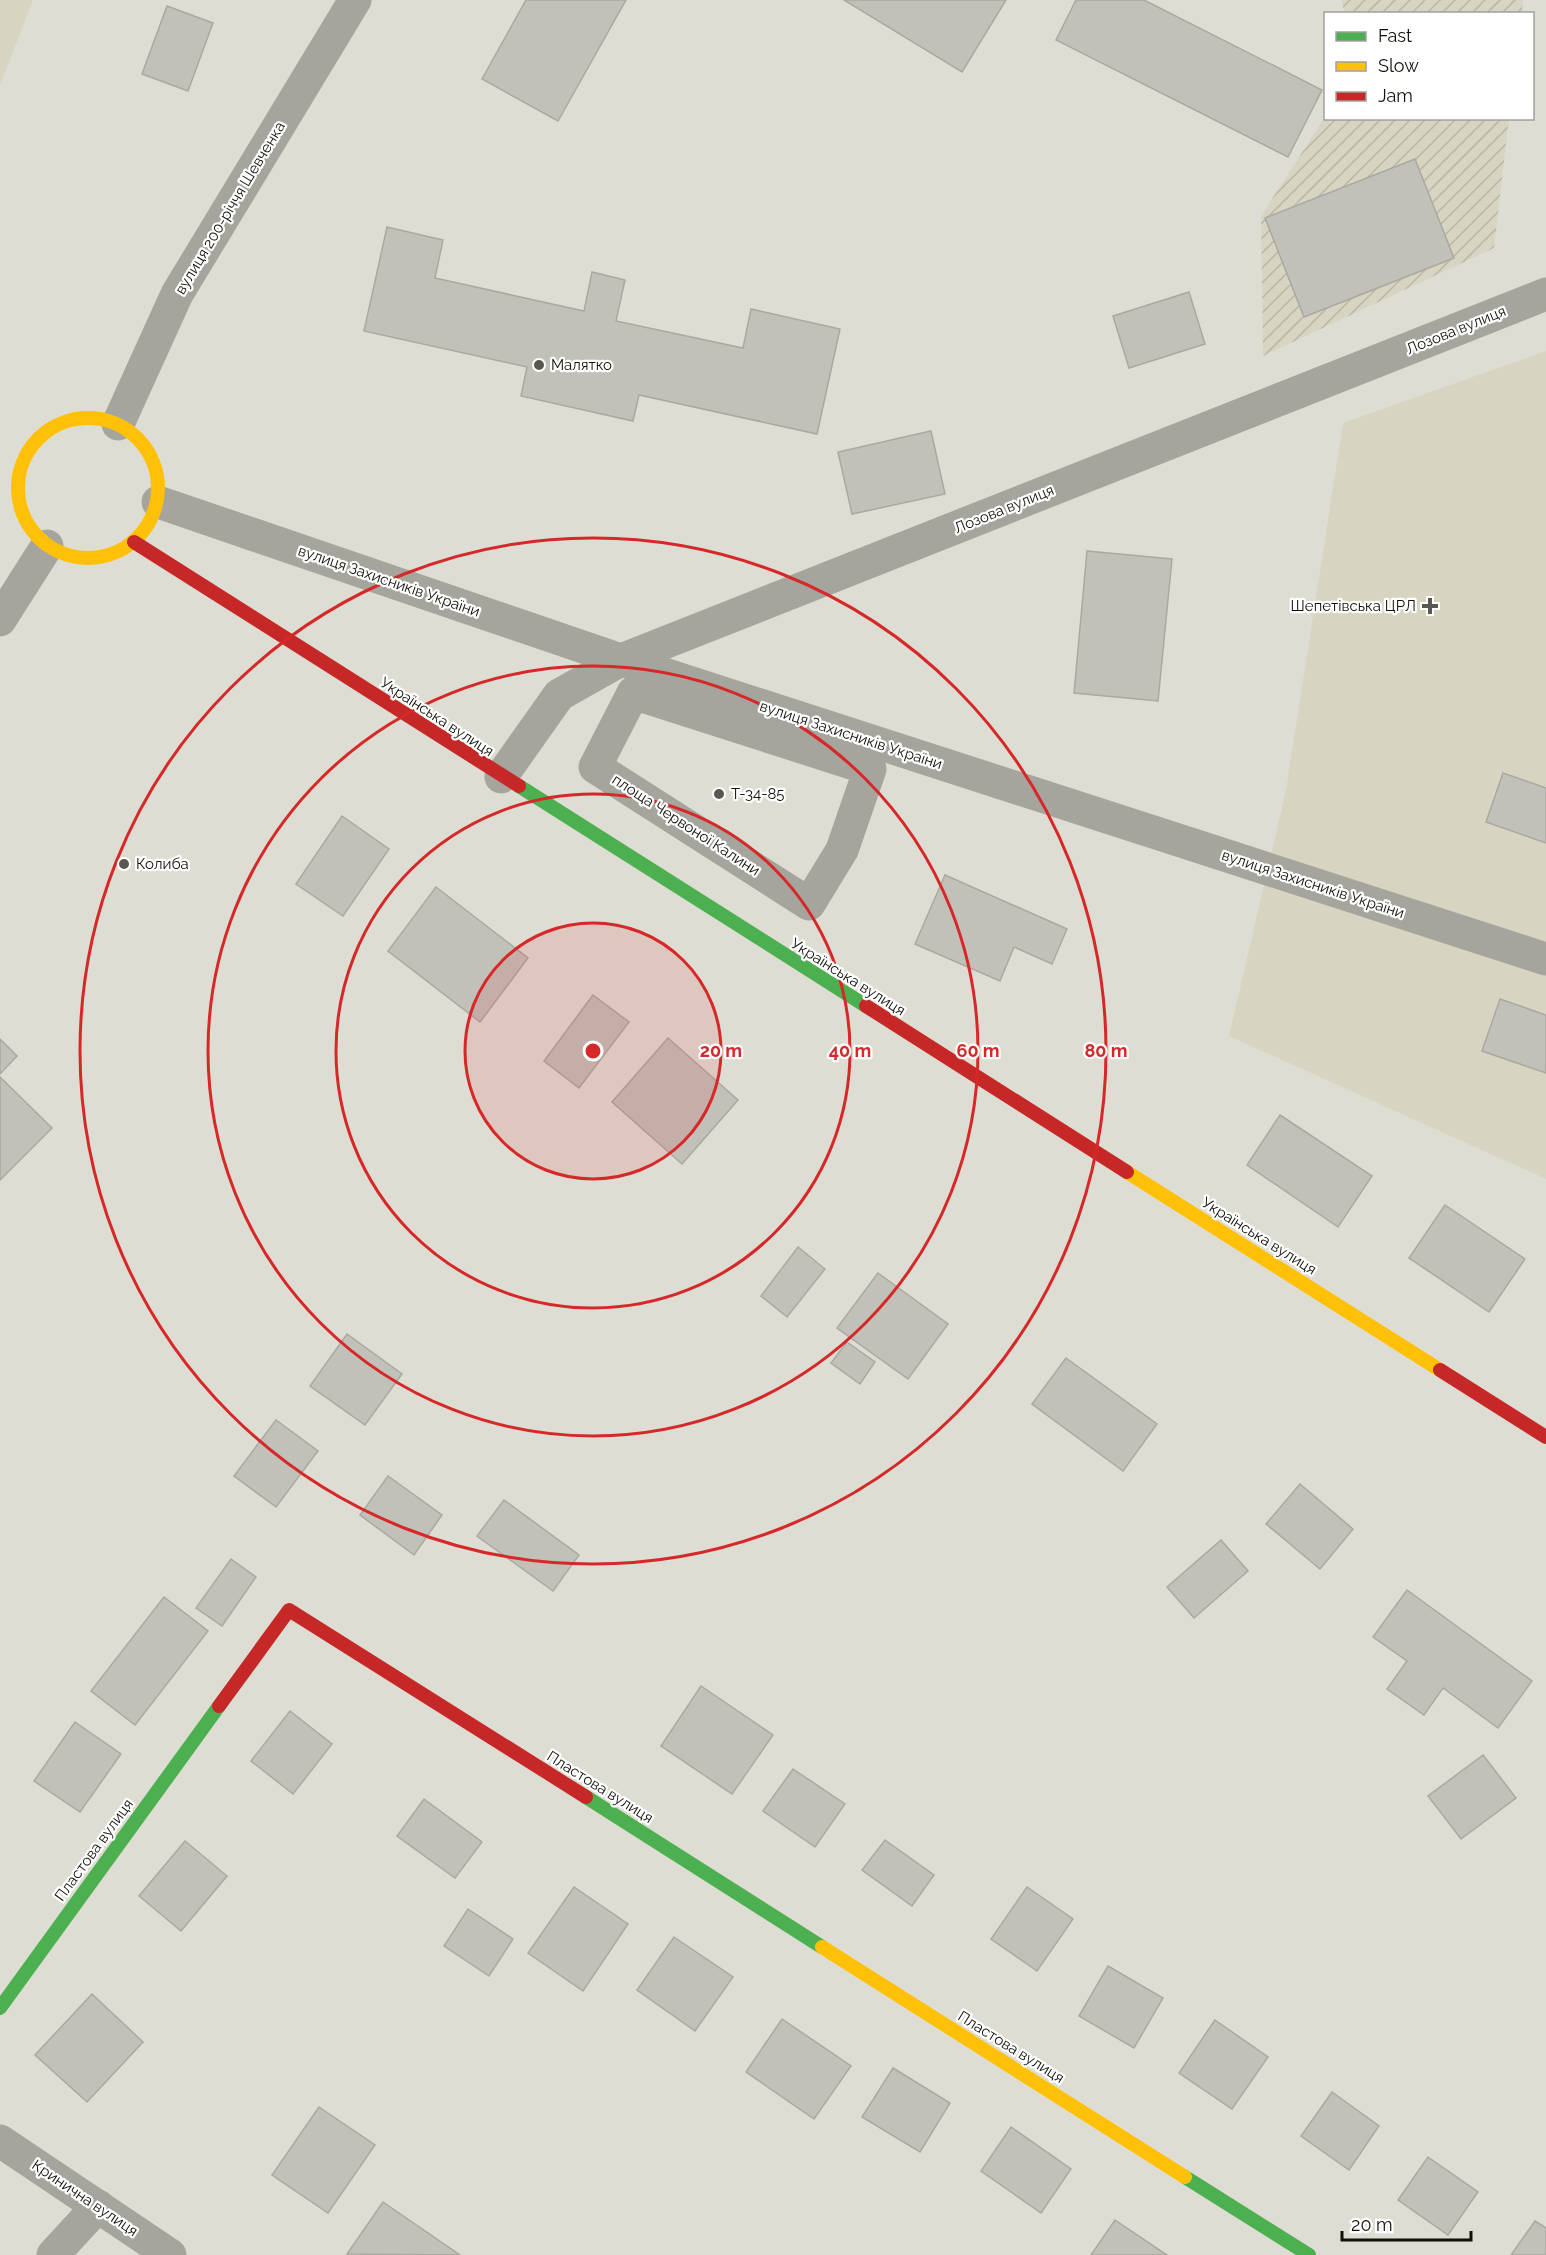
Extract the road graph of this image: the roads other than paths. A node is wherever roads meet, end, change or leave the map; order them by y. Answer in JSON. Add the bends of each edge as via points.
{"nodes":[{"id":1,"x":355,"y":0,"type":"edge"},
{"id":2,"x":1546,"y":294,"type":"edge"},
{"id":3,"x":118,"y":424,"type":"junction"},
{"id":4,"x":7,"y":455,"type":"dead end"},
{"id":5,"x":22,"y":463,"type":"junction"},
{"id":6,"x":158,"y":502,"type":"junction"},
{"id":7,"x":134,"y":542,"type":"junction"},
{"id":8,"x":47,"y":546,"type":"junction"},
{"id":9,"x":0,"y":620,"type":"edge"},
{"id":10,"x":621,"y":660,"type":"junction"},
{"id":11,"x":870,"y":768,"type":"joint"},
{"id":12,"x":501,"y":777,"type":"junction"},
{"id":13,"x":1546,"y":960,"type":"edge"},
{"id":14,"x":1546,"y":1437,"type":"edge"},
{"id":15,"x":0,"y":2008,"type":"edge"},
{"id":16,"x":0,"y":2141,"type":"edge"},
{"id":17,"x":98,"y":2206,"type":"junction"},
{"id":18,"x":53,"y":2255,"type":"edge"},
{"id":19,"x":170,"y":2255,"type":"edge"},
{"id":20,"x":1309,"y":2255,"type":"edge"}],
"edges":[{"from":1,"to":3,"type":"street","name":"вулиця 200-річчя Шевченка","via":[[177,294]]},
{"from":2,"to":10,"type":"street","name":"Лозова вулиця"},
{"from":3,"to":5,"type":"main road","via":[[96,418],[72,419],[51,428],[34,443]]},
{"from":3,"to":6,"type":"main road","via":[[138,437],[151,456],[158,478]]},
{"from":4,"to":5,"type":"main road"},
{"from":5,"to":8,"type":"main road","via":[[17,485],[20,509],[30,530]]},
{"from":6,"to":7,"type":"main road","via":[[149,524]]},
{"from":6,"to":10,"type":"street","name":"вулиця Захисників України"},
{"from":7,"to":8,"type":"main road","via":[[114,554],[90,559],[68,556]]},
{"from":7,"to":12,"type":"main road","name":"Українська вулиця"},
{"from":8,"to":9,"type":"street"},
{"from":10,"to":12,"type":"street","name":"Лозова вулиця","via":[[559,695]]},
{"from":10,"to":13,"type":"street","name":"вулиця Захисників України"},
{"from":11,"to":11,"type":"street","name":"площа Червоної Калини","via":[[842,849],[809,904],[595,766],[633,693]]},
{"from":12,"to":14,"type":"main road","name":"Українська вулиця"},
{"from":15,"to":20,"type":"main road","name":"Пластова вулиця","via":[[289,1610]]},
{"from":16,"to":17,"type":"street","name":"Кринична вулиця"},
{"from":17,"to":18,"type":"street"},
{"from":17,"to":19,"type":"street","name":"Кринична вулиця"}]}
